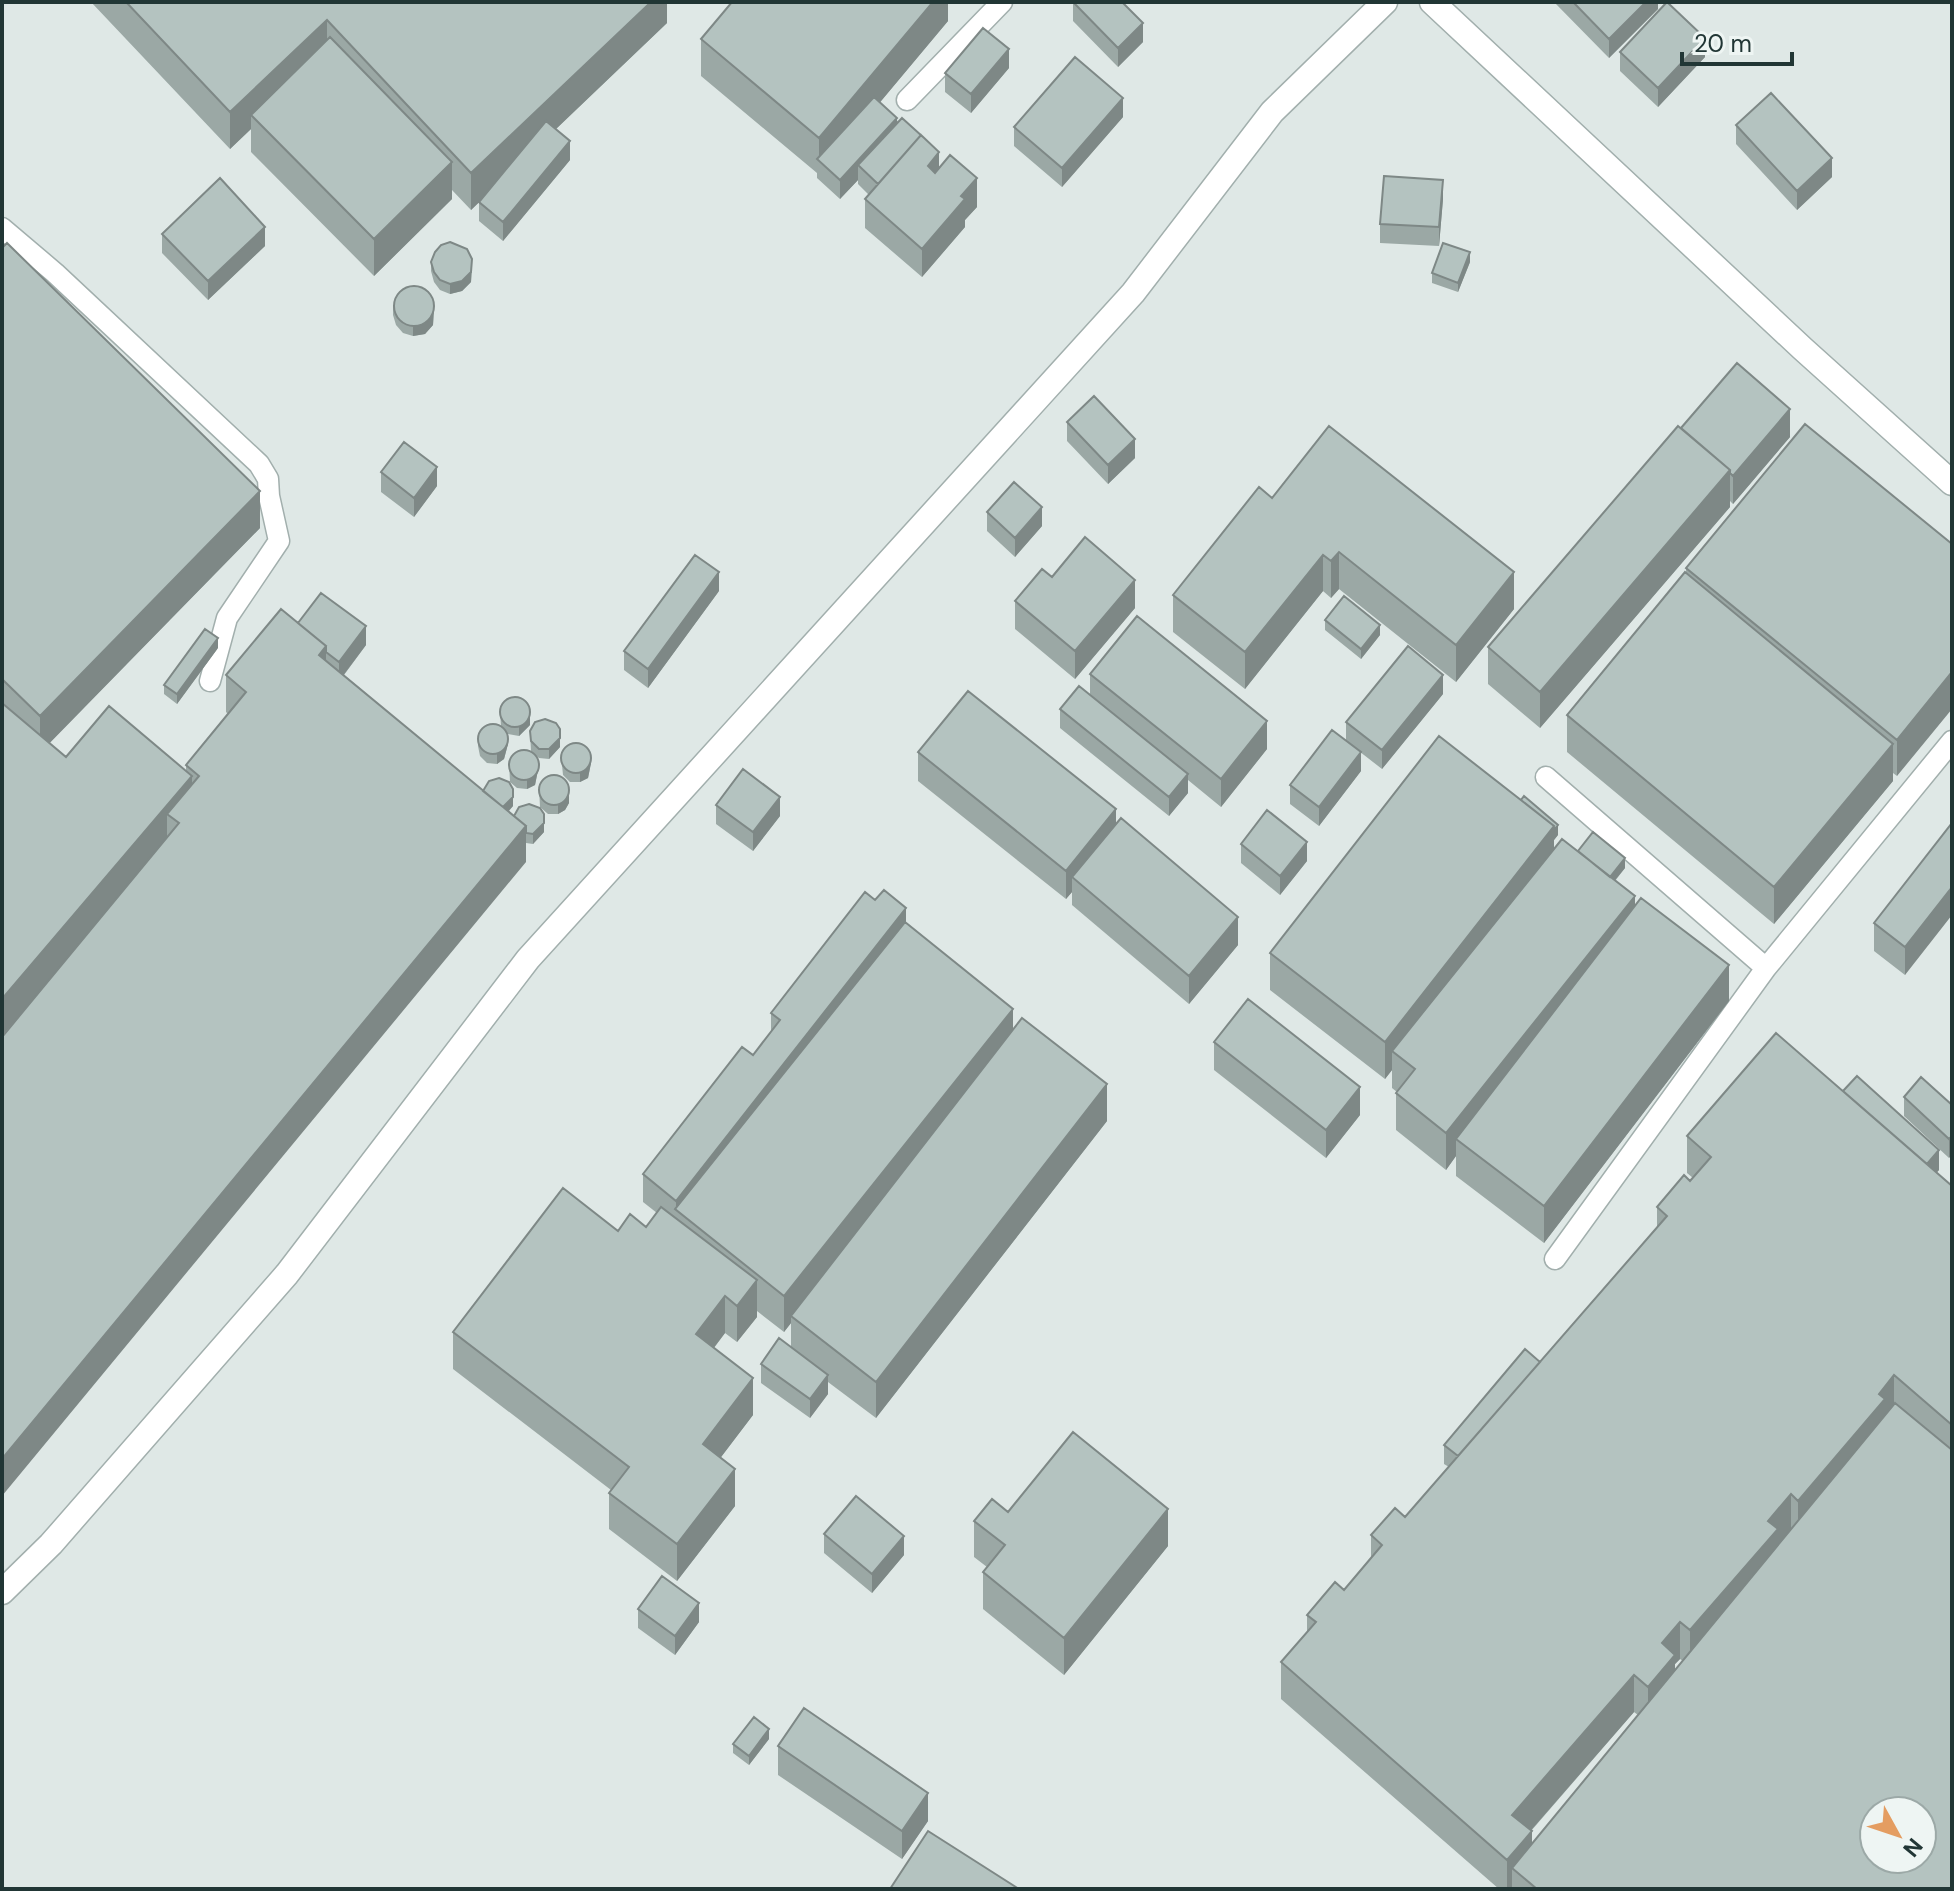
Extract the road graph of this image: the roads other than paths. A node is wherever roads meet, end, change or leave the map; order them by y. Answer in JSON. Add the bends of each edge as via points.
{"nodes":[{"id":1,"x":1002,"y":2,"type":"edge"},
{"id":2,"x":1385,"y":2,"type":"edge"},
{"id":3,"x":1432,"y":2,"type":"edge"},
{"id":4,"x":907,"y":100,"type":"dead end"},
{"id":5,"x":2,"y":228,"type":"edge"},
{"id":6,"x":1952,"y":483,"type":"edge"},
{"id":7,"x":210,"y":681,"type":"dead end"},
{"id":8,"x":1952,"y":741,"type":"edge"},
{"id":9,"x":1546,"y":777,"type":"dead end"},
{"id":10,"x":1766,"y":968,"type":"junction"},
{"id":11,"x":1555,"y":1259,"type":"dead end"},
{"id":12,"x":2,"y":1592,"type":"edge"}],
"edges":[{"from":1,"to":4,"type":"lane"},
{"from":2,"to":12,"type":"street","via":[[1272,112],[1133,293],[528,959],[287,1274],[51,1544]]},
{"from":3,"to":6,"type":"street"},
{"from":5,"to":7,"type":"lane","via":[[191,399],[268,479],[279,541],[227,618]]},
{"from":8,"to":10,"type":"lane"},
{"from":9,"to":10,"type":"lane"},
{"from":10,"to":11,"type":"lane"}]}
